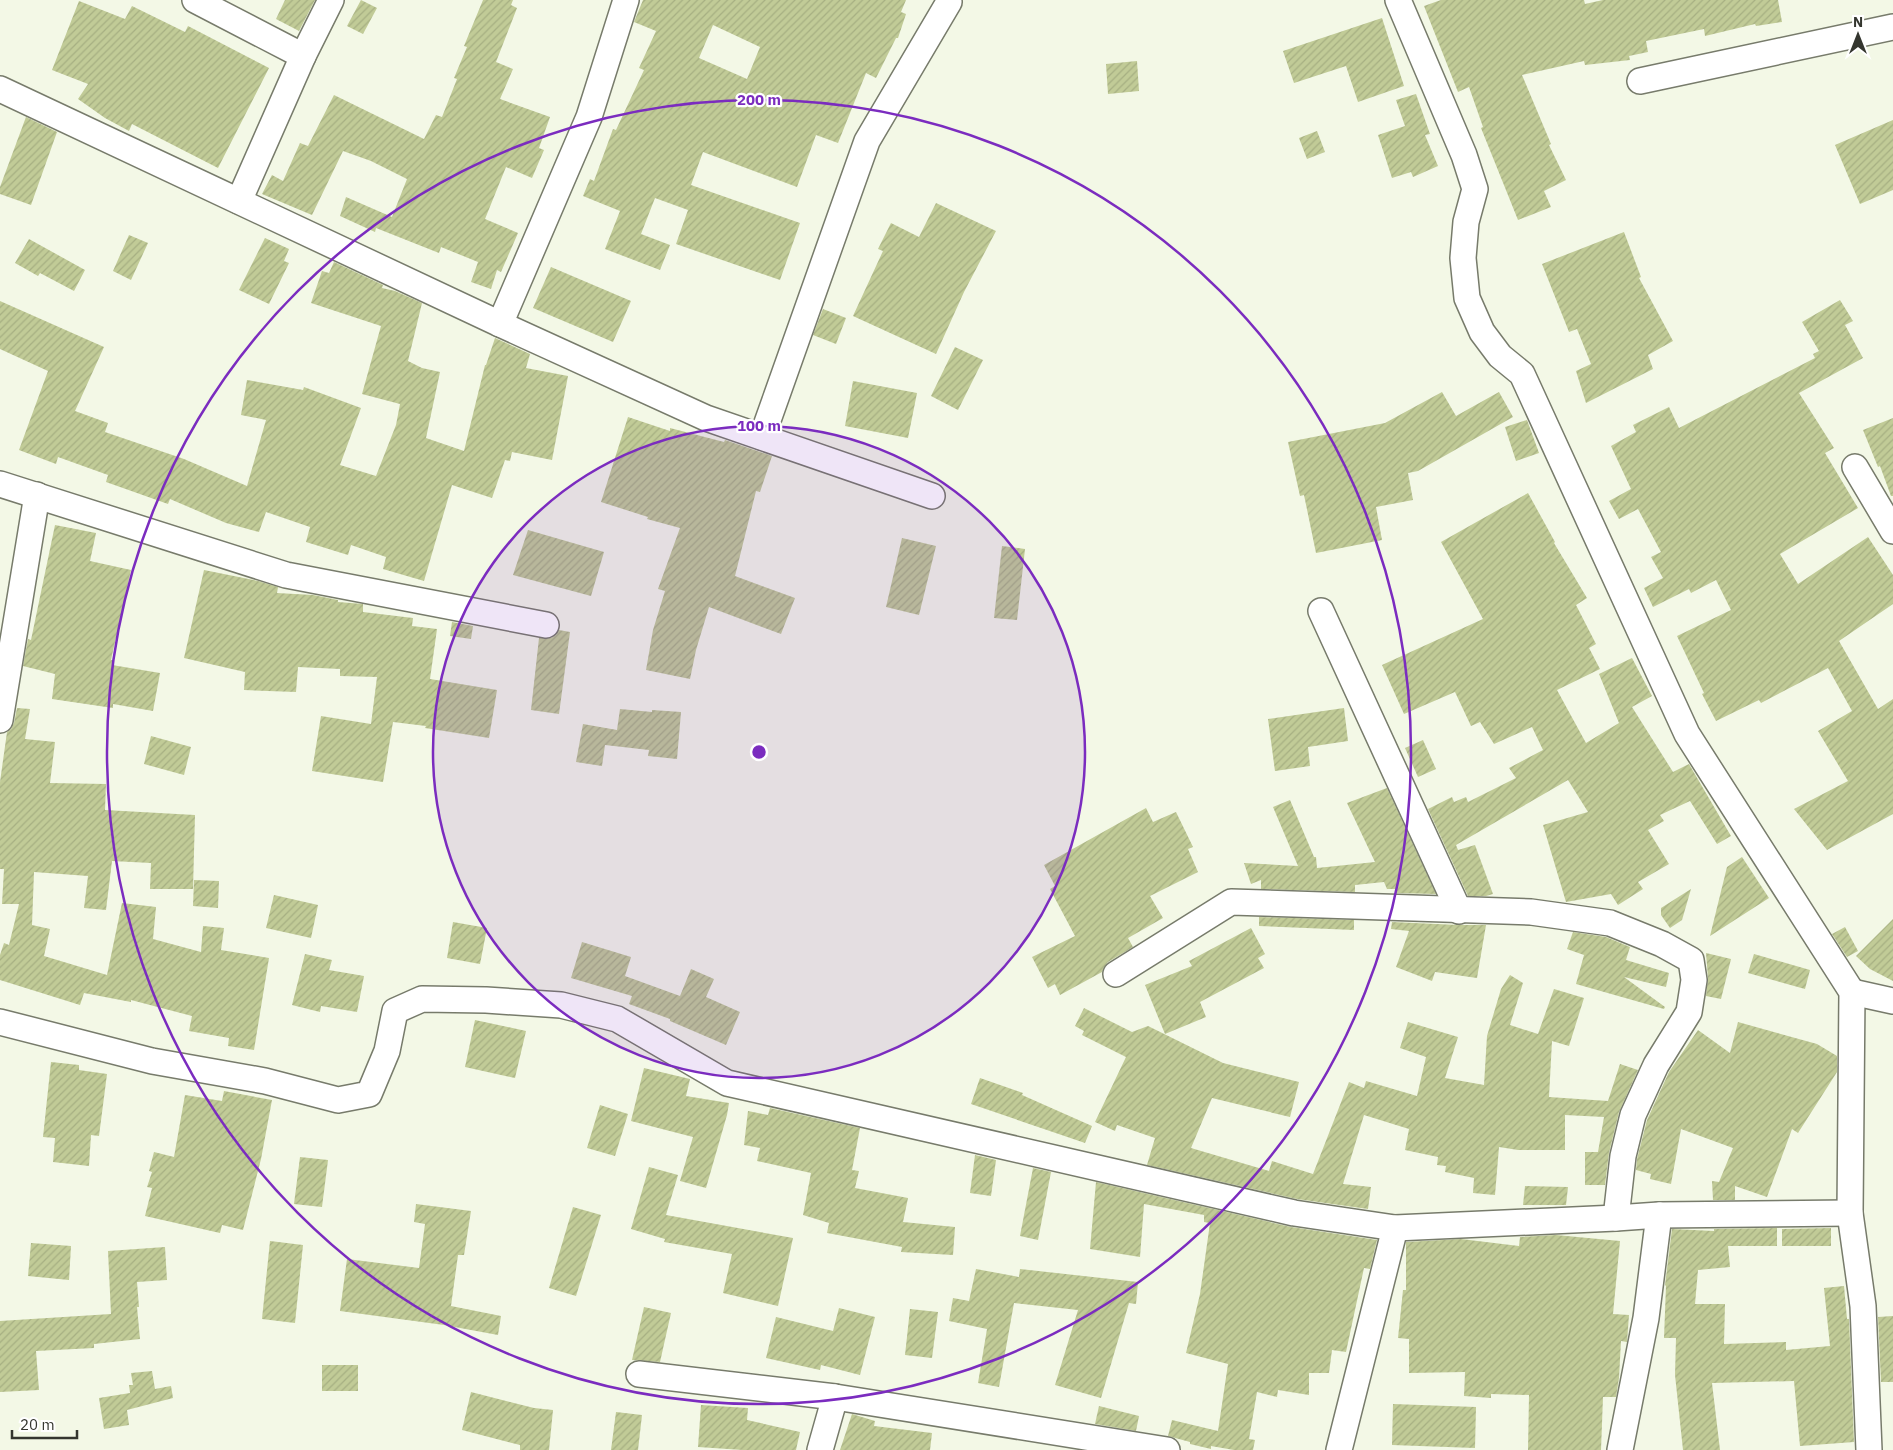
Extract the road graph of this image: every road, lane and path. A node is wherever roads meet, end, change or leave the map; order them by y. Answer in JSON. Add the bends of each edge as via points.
{"nodes":[{"id":1,"x":196,"y":0,"type":"edge"},
{"id":2,"x":332,"y":0,"type":"edge"},
{"id":3,"x":626,"y":0,"type":"edge"},
{"id":4,"x":1398,"y":0,"type":"edge"},
{"id":5,"x":949,"y":2,"type":"dead end"},
{"id":6,"x":1893,"y":27,"type":"edge"},
{"id":7,"x":303,"y":56,"type":"junction"},
{"id":8,"x":1640,"y":81,"type":"dead end"},
{"id":9,"x":0,"y":89,"type":"edge"},
{"id":10,"x":240,"y":201,"type":"junction"},
{"id":11,"x":500,"y":324,"type":"junction"},
{"id":12,"x":762,"y":437,"type":"junction"},
{"id":13,"x":1855,"y":467,"type":"dead end"},
{"id":14,"x":0,"y":484,"type":"edge"},
{"id":15,"x":37,"y":494,"type":"junction"},
{"id":16,"x":932,"y":496,"type":"dead end"},
{"id":17,"x":1893,"y":531,"type":"edge"},
{"id":18,"x":1321,"y":611,"type":"dead end"},
{"id":19,"x":546,"y":625,"type":"dead end"},
{"id":20,"x":0,"y":720,"type":"edge"},
{"id":21,"x":1459,"y":911,"type":"junction"},
{"id":22,"x":1116,"y":974,"type":"dead end"},
{"id":23,"x":1852,"y":992,"type":"junction"},
{"id":24,"x":1893,"y":1001,"type":"edge"},
{"id":25,"x":0,"y":1022,"type":"edge"},
{"id":26,"x":1850,"y":1212,"type":"junction"},
{"id":27,"x":1658,"y":1215,"type":"junction"},
{"id":28,"x":1616,"y":1218,"type":"junction"},
{"id":29,"x":1395,"y":1228,"type":"junction"},
{"id":30,"x":639,"y":1374,"type":"dead end"},
{"id":31,"x":835,"y":1397,"type":"junction"},
{"id":32,"x":820,"y":1450,"type":"edge"},
{"id":33,"x":1167,"y":1450,"type":"edge"},
{"id":34,"x":1339,"y":1450,"type":"edge"},
{"id":35,"x":1620,"y":1450,"type":"edge"},
{"id":36,"x":1869,"y":1450,"type":"edge"}],
"edges":[{"from":1,"to":7,"type":"street"},
{"from":2,"to":7,"type":"street"},
{"from":3,"to":11,"type":"street","via":[[589,117]]},
{"from":4,"to":23,"type":"street","via":[[1464,155],[1475,189],[1466,222],[1463,258],[1467,298],[1482,332],[1500,356],[1522,374],[1687,734]]},
{"from":5,"to":12,"type":"street","via":[[867,141]]},
{"from":6,"to":8,"type":"street"},
{"from":7,"to":10,"type":"street"},
{"from":9,"to":10,"type":"street"},
{"from":10,"to":11,"type":"street"},
{"from":11,"to":12,"type":"street","via":[[706,418]]},
{"from":12,"to":16,"type":"street"},
{"from":13,"to":17,"type":"street"},
{"from":14,"to":15,"type":"street"},
{"from":15,"to":19,"type":"street","via":[[286,575]]},
{"from":15,"to":20,"type":"street"},
{"from":18,"to":21,"type":"street"},
{"from":21,"to":22,"type":"street","via":[[1231,902]]},
{"from":21,"to":28,"type":"street","via":[[1531,912],[1610,923],[1662,944],[1691,960],[1694,980],[1689,1012],[1656,1065],[1633,1115],[1623,1156]]},
{"from":23,"to":24,"type":"street"},
{"from":23,"to":26,"type":"street"},
{"from":25,"to":29,"type":"street","via":[[152,1061],[265,1081],[338,1100],[369,1094],[387,1051],[395,1011],[422,999],[561,1005],[617,1019],[727,1083],[1294,1212]]},
{"from":26,"to":27,"type":"street"},
{"from":26,"to":36,"type":"street","via":[[1863,1306]]},
{"from":27,"to":28,"type":"street"},
{"from":27,"to":35,"type":"street","via":[[1646,1318]]},
{"from":28,"to":29,"type":"street"},
{"from":29,"to":34,"type":"street"},
{"from":30,"to":31,"type":"street"},
{"from":31,"to":32,"type":"street"},
{"from":31,"to":33,"type":"street"}]}
